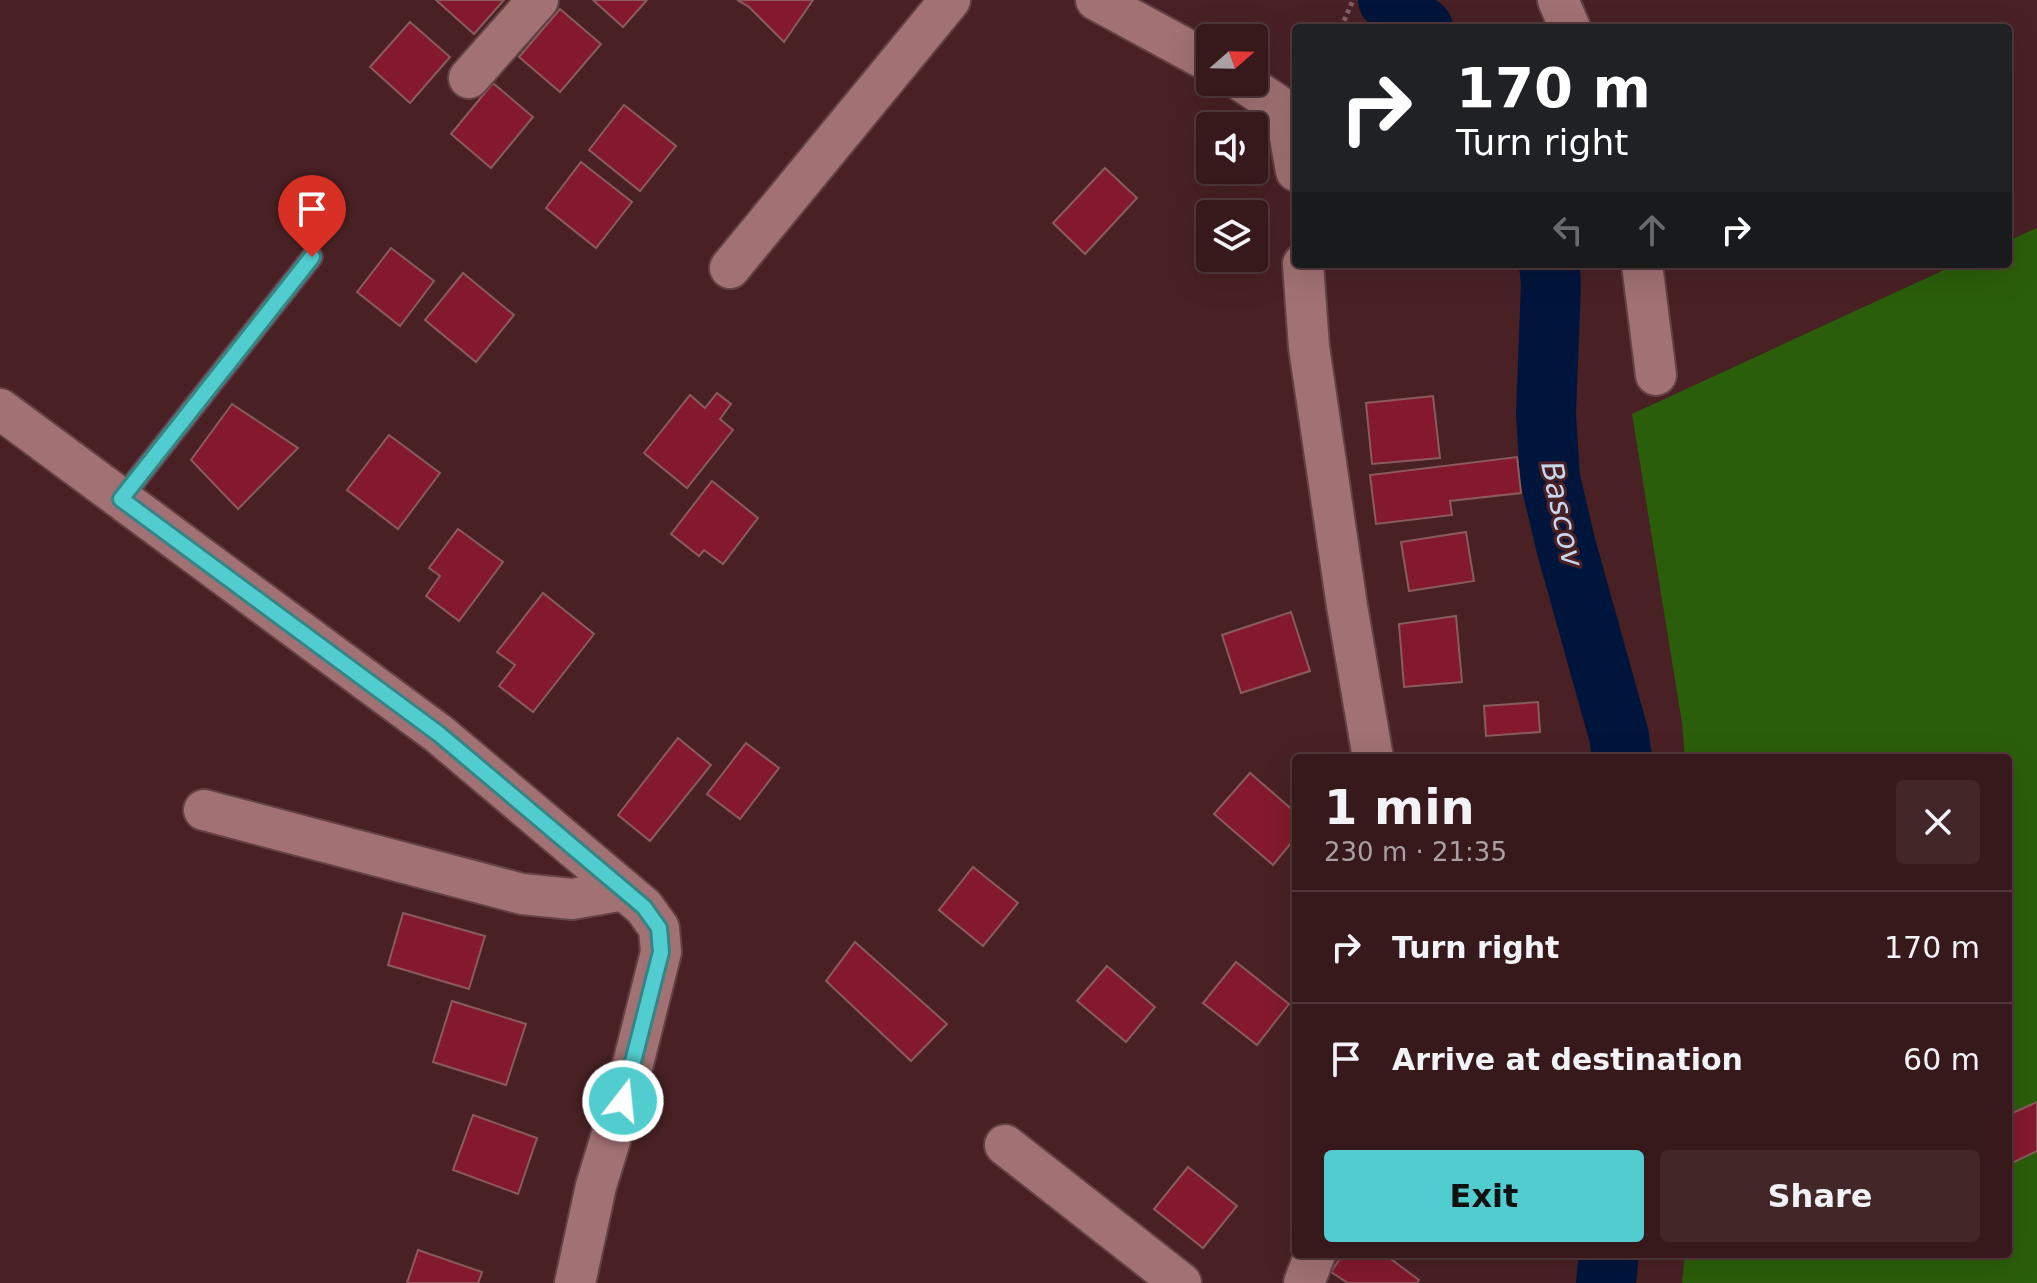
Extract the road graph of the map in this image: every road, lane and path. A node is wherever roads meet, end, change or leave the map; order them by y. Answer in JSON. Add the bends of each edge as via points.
{"nodes":[{"id":1,"x":538,"y":0,"type":"edge"},
{"id":2,"x":950,"y":0,"type":"edge"},
{"id":3,"x":1096,"y":0,"type":"edge"},
{"id":4,"x":1353,"y":0,"type":"edge"},
{"id":5,"x":1558,"y":0,"type":"edge"},
{"id":6,"x":1343,"y":24,"type":"edge"},
{"id":7,"x":1568,"y":24,"type":"edge"},
{"id":8,"x":1196,"y":54,"type":"edge"},
{"id":9,"x":469,"y":78,"type":"dead end"},
{"id":10,"x":1264,"y":96,"type":"edge"},
{"id":11,"x":1292,"y":149,"type":"edge"},
{"id":12,"x":312,"y":257,"type":"dead end"},
{"id":13,"x":730,"y":268,"type":"dead end"},
{"id":14,"x":1303,"y":268,"type":"edge"},
{"id":15,"x":1643,"y":268,"type":"edge"},
{"id":16,"x":1656,"y":375,"type":"dead end"},
{"id":17,"x":0,"y":409,"type":"edge"},
{"id":18,"x":121,"y":499,"type":"junction"},
{"id":19,"x":1372,"y":754,"type":"edge"},
{"id":20,"x":204,"y":810,"type":"dead end"},
{"id":21,"x":624,"y":890,"type":"junction"},
{"id":22,"x":1005,"y":1145,"type":"dead end"},
{"id":23,"x":1313,"y":1258,"type":"edge"},
{"id":24,"x":575,"y":1283,"type":"edge"},
{"id":25,"x":1181,"y":1283,"type":"edge"},
{"id":26,"x":1304,"y":1283,"type":"edge"}],
"edges":[{"from":1,"to":9,"type":"street"},
{"from":2,"to":13,"type":"street"},
{"from":3,"to":8,"type":"street"},
{"from":4,"to":6,"type":"path"},
{"from":5,"to":7,"type":"street"},
{"from":10,"to":11,"type":"street","via":[[1285,110]]},
{"from":12,"to":18,"type":"lane"},
{"from":14,"to":19,"type":"street","via":[[1309,347]]},
{"from":15,"to":16,"type":"street"},
{"from":17,"to":18,"type":"street"},
{"from":18,"to":21,"type":"street","via":[[439,734]]},
{"from":20,"to":21,"type":"street","via":[[522,894],[572,899]]},
{"from":21,"to":24,"type":"street","via":[[659,928],[661,952],[596,1186]]},
{"from":22,"to":25,"type":"street"},
{"from":23,"to":26,"type":"street"}]}
